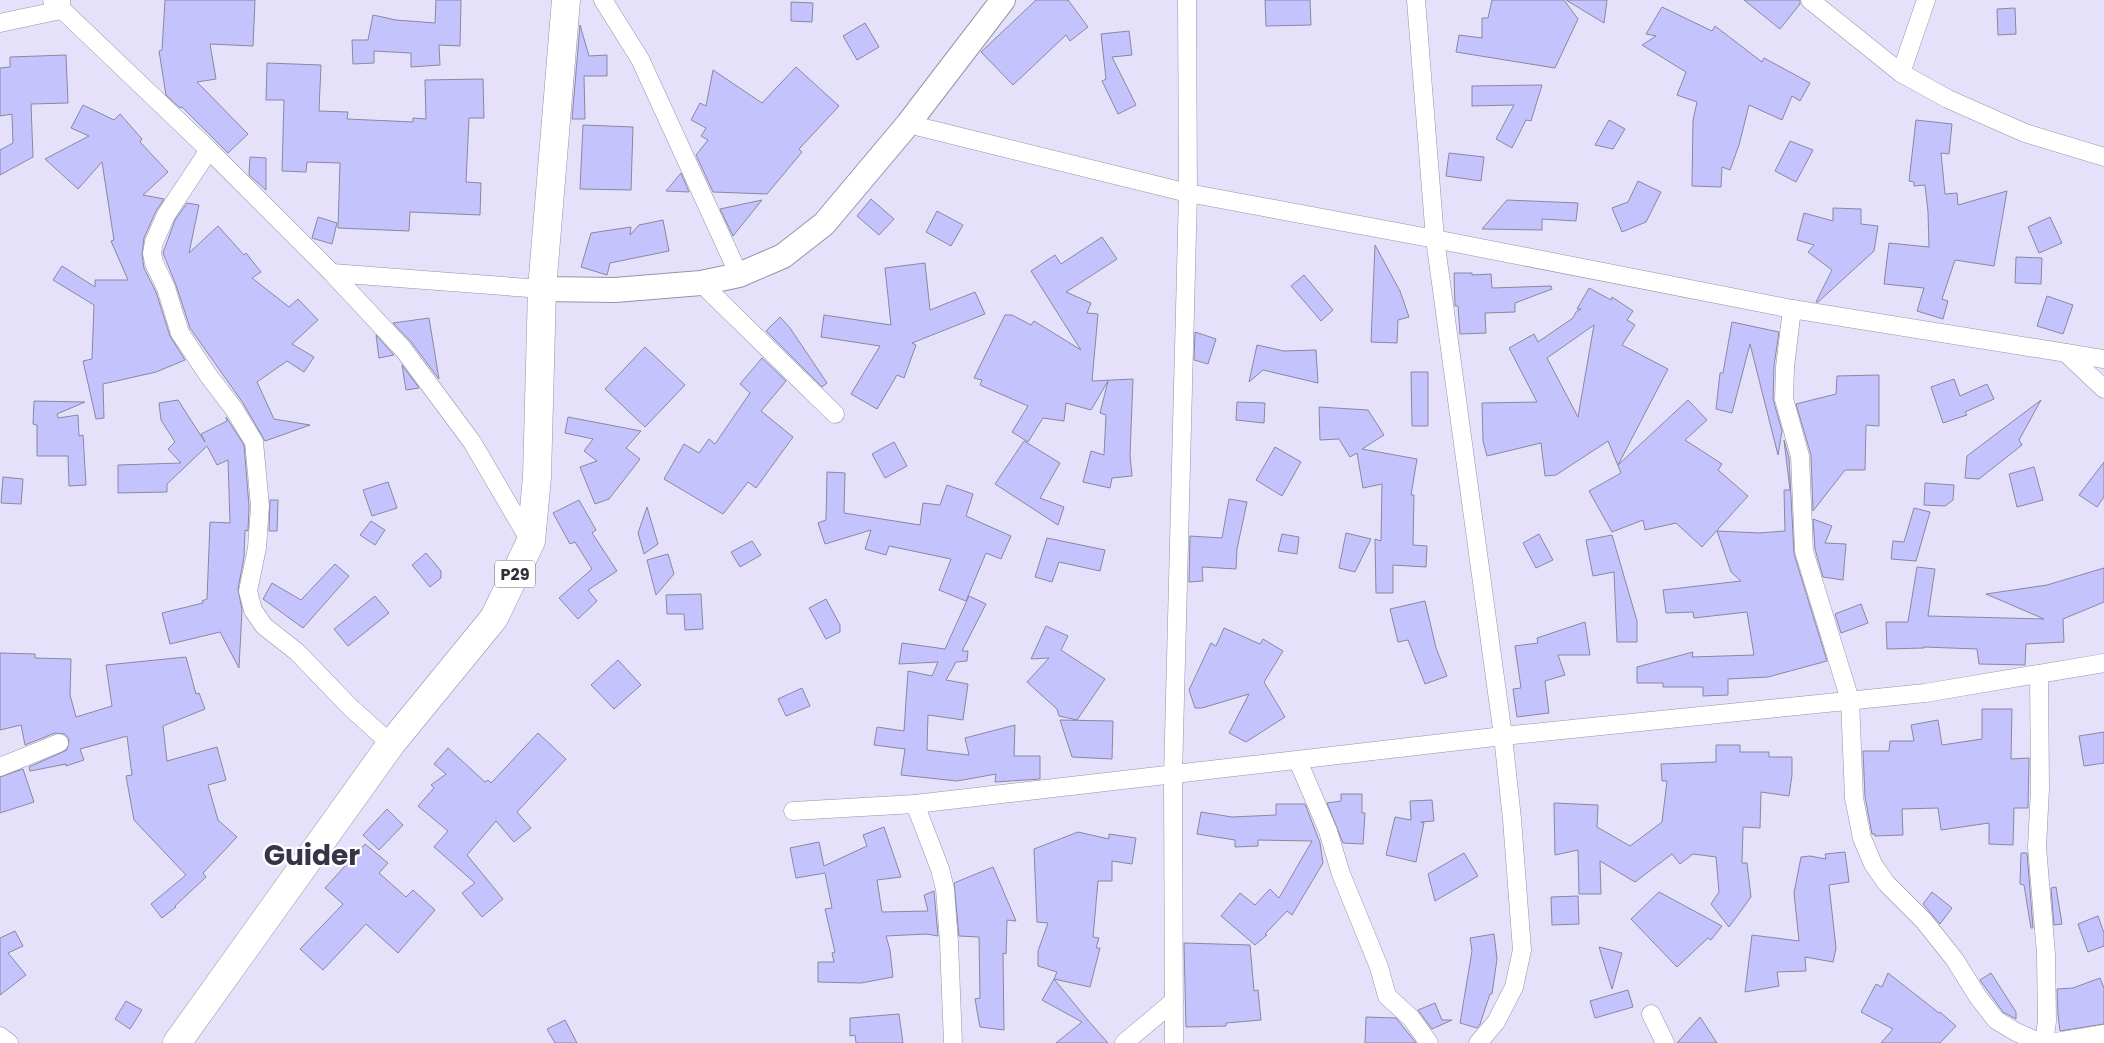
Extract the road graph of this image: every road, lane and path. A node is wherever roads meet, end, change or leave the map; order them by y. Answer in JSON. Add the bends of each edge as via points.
{"nodes":[{"id":1,"x":566,"y":0,"type":"edge"},
{"id":2,"x":603,"y":0,"type":"edge"},
{"id":3,"x":1003,"y":0,"type":"edge"},
{"id":4,"x":1187,"y":0,"type":"edge"},
{"id":5,"x":1416,"y":0,"type":"edge"},
{"id":6,"x":1810,"y":0,"type":"edge"},
{"id":7,"x":1926,"y":0,"type":"edge"},
{"id":8,"x":58,"y":3,"type":"edge"},
{"id":9,"x":0,"y":23,"type":"edge"},
{"id":10,"x":1901,"y":73,"type":"junction"},
{"id":11,"x":908,"y":124,"type":"junction"},
{"id":12,"x":209,"y":150,"type":"junction"},
{"id":13,"x":2104,"y":157,"type":"edge"},
{"id":14,"x":1188,"y":193,"type":"junction"},
{"id":15,"x":1435,"y":239,"type":"junction"},
{"id":16,"x":332,"y":273,"type":"junction"},
{"id":17,"x":740,"y":275,"type":"junction"},
{"id":18,"x":701,"y":283,"type":"junction"},
{"id":19,"x":542,"y":290,"type":"junction"},
{"id":20,"x":1792,"y":309,"type":"junction"},
{"id":21,"x":2066,"y":353,"type":"junction"},
{"id":22,"x":2104,"y":359,"type":"edge"},
{"id":23,"x":2104,"y":389,"type":"edge"},
{"id":24,"x":835,"y":414,"type":"dead end"},
{"id":25,"x":531,"y":541,"type":"junction"},
{"id":26,"x":2104,"y":663,"type":"edge"},
{"id":27,"x":2039,"y":674,"type":"junction"},
{"id":28,"x":1850,"y":700,"type":"junction"},
{"id":29,"x":1503,"y":736,"type":"junction"},
{"id":30,"x":59,"y":742,"type":"dead end"},
{"id":31,"x":391,"y":744,"type":"junction"},
{"id":32,"x":1298,"y":761,"type":"junction"},
{"id":33,"x":0,"y":767,"type":"edge"},
{"id":34,"x":1173,"y":776,"type":"junction"},
{"id":35,"x":915,"y":804,"type":"junction"},
{"id":36,"x":794,"y":812,"type":"dead end"},
{"id":37,"x":1174,"y":1001,"type":"junction"},
{"id":38,"x":1651,"y":1014,"type":"dead end"},
{"id":39,"x":2104,"y":1034,"type":"edge"},
{"id":40,"x":0,"y":1036,"type":"edge"},
{"id":41,"x":9,"y":1043,"type":"edge"},
{"id":42,"x":177,"y":1043,"type":"edge"},
{"id":43,"x":953,"y":1043,"type":"edge"},
{"id":44,"x":1124,"y":1043,"type":"edge"},
{"id":45,"x":1174,"y":1043,"type":"edge"},
{"id":46,"x":1429,"y":1043,"type":"edge"},
{"id":47,"x":1478,"y":1043,"type":"edge"},
{"id":48,"x":1665,"y":1043,"type":"edge"},
{"id":49,"x":2042,"y":1043,"type":"edge"},
{"id":50,"x":2050,"y":1043,"type":"edge"}],
"edges":[{"from":1,"to":19,"type":"main road","number":"P29"},
{"from":2,"to":17,"type":"street","via":[[640,59]]},
{"from":3,"to":11,"type":"street"},
{"from":4,"to":14,"type":"street"},
{"from":5,"to":15,"type":"street"},
{"from":6,"to":10,"type":"street"},
{"from":7,"to":10,"type":"street"},
{"from":8,"to":9,"type":"street"},
{"from":8,"to":12,"type":"street"},
{"from":10,"to":13,"type":"street","via":[[1948,99],[2026,133]]},
{"from":11,"to":14,"type":"street"},
{"from":11,"to":17,"type":"street","via":[[824,224],[783,256]]},
{"from":12,"to":16,"type":"street"},
{"from":12,"to":31,"type":"street","via":[[166,215],[152,253],[180,333],[254,442],[260,506],[257,548],[248,591],[252,610],[264,626],[297,652]]},
{"from":14,"to":15,"type":"street"},
{"from":14,"to":34,"type":"street"},
{"from":15,"to":20,"type":"street"},
{"from":15,"to":29,"type":"street"},
{"from":16,"to":19,"type":"street"},
{"from":16,"to":25,"type":"street","via":[[403,349],[472,442]]},
{"from":17,"to":18,"type":"street"},
{"from":18,"to":19,"type":"street","via":[[615,290]]},
{"from":18,"to":24,"type":"street"},
{"from":19,"to":25,"type":"main road","number":"P29","via":[[537,477]]},
{"from":20,"to":21,"type":"street"},
{"from":20,"to":28,"type":"street","via":[[1784,399],[1800,456],[1804,551]]},
{"from":21,"to":22,"type":"street"},
{"from":21,"to":23,"type":"street"},
{"from":25,"to":31,"type":"main road","number":"P29","via":[[494,618]]},
{"from":26,"to":27,"type":"street"},
{"from":27,"to":28,"type":"street","via":[[1925,694]]},
{"from":27,"to":49,"type":"street","via":[[2037,847],[2046,954],[2047,1021]]},
{"from":28,"to":29,"type":"street"},
{"from":28,"to":49,"type":"street","via":[[1854,798],[1862,838],[1873,864],[1886,883],[1949,952],[1996,1020]]},
{"from":29,"to":32,"type":"street"},
{"from":29,"to":47,"type":"street","via":[[1522,950],[1514,987],[1496,1022]]},
{"from":30,"to":33,"type":"street"},
{"from":31,"to":42,"type":"main road","number":"P29"},
{"from":32,"to":34,"type":"street"},
{"from":32,"to":46,"type":"street","via":[[1328,831],[1387,996],[1411,1018]]},
{"from":34,"to":35,"type":"street"},
{"from":34,"to":37,"type":"street"},
{"from":35,"to":36,"type":"street"},
{"from":35,"to":43,"type":"street","via":[[945,889]]},
{"from":37,"to":44,"type":"street"},
{"from":37,"to":45,"type":"street"},
{"from":38,"to":48,"type":"street"},
{"from":39,"to":50,"type":"street"},
{"from":40,"to":41,"type":"street"}]}
